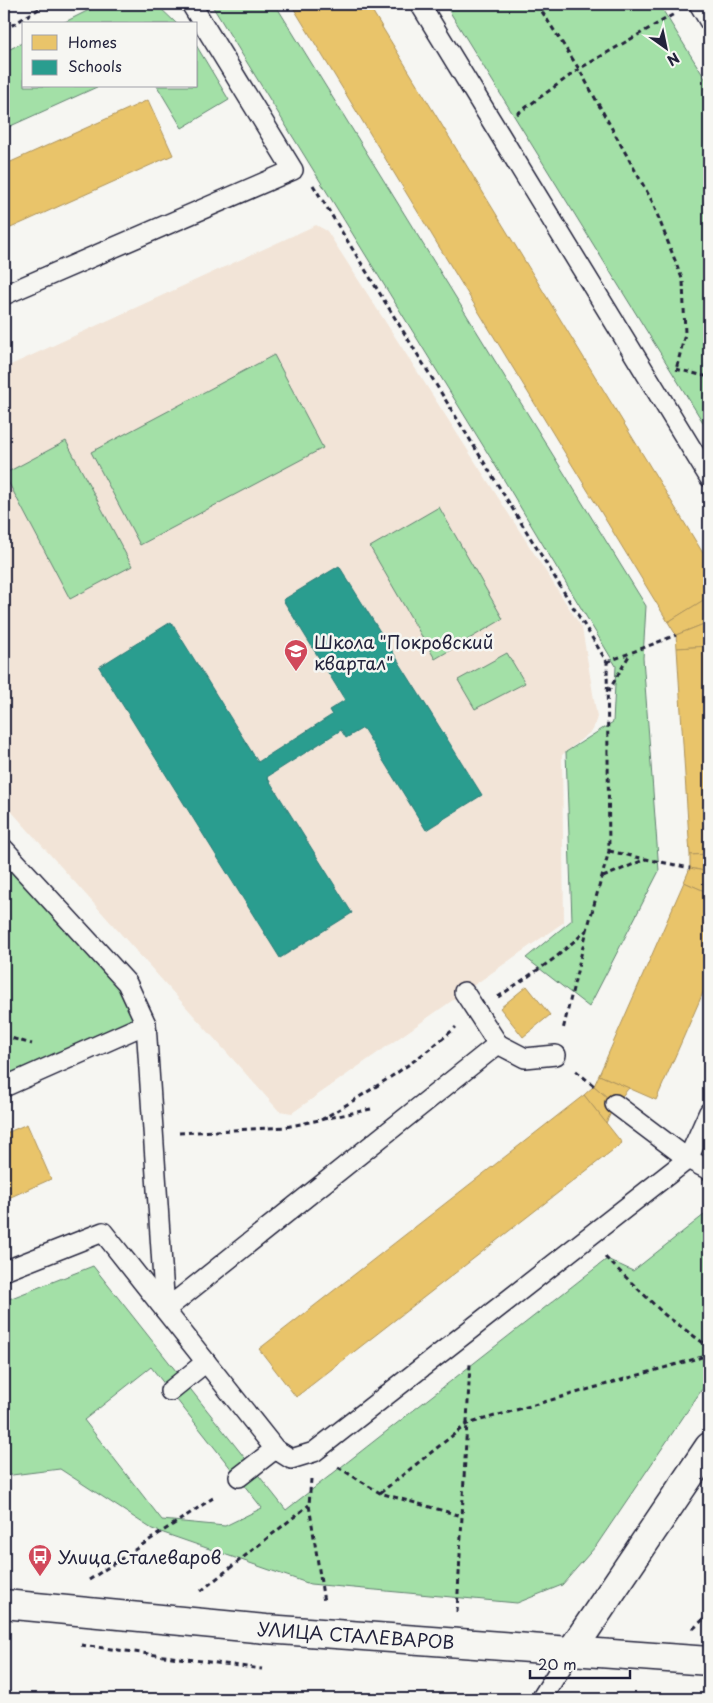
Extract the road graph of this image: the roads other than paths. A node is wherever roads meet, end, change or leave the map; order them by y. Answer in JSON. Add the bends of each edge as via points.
{"nodes":[{"id":1,"x":191,"y":4,"type":"edge"},
{"id":2,"x":420,"y":4,"type":"edge"},
{"id":3,"x":699,"y":4,"type":"edge"},
{"id":4,"x":709,"y":21,"type":"edge"},
{"id":5,"x":4,"y":295,"type":"edge"},
{"id":6,"x":709,"y":477,"type":"edge"},
{"id":7,"x":4,"y":849,"type":"edge"},
{"id":8,"x":464,"y":992,"type":"dead end"},
{"id":9,"x":146,"y":1024,"type":"junction"},
{"id":10,"x":498,"y":1044,"type":"junction"},
{"id":11,"x":556,"y":1055,"type":"road end"},
{"id":12,"x":4,"y":1087,"type":"edge"},
{"id":13,"x":615,"y":1104,"type":"dead end"},
{"id":14,"x":709,"y":1112,"type":"edge"},
{"id":15,"x":688,"y":1159,"type":"junction"},
{"id":16,"x":709,"y":1170,"type":"edge"},
{"id":17,"x":4,"y":1271,"type":"edge"},
{"id":18,"x":165,"y":1310,"type":"junction"},
{"id":19,"x":206,"y":1362,"type":"junction"},
{"id":20,"x":170,"y":1391,"type":"dead end"},
{"id":21,"x":709,"y":1447,"type":"edge"},
{"id":22,"x":275,"y":1449,"type":"junction"},
{"id":23,"x":239,"y":1477,"type":"dead end"},
{"id":24,"x":4,"y":1604,"type":"edge"},
{"id":25,"x":572,"y":1650,"type":"junction"},
{"id":26,"x":709,"y":1661,"type":"edge"},
{"id":27,"x":542,"y":1699,"type":"edge"}],
"edges":[{"from":1,"to":5,"type":"lane","via":[[293,170]]},
{"from":2,"to":6,"type":"lane"},
{"from":3,"to":4,"type":"lane"},
{"from":7,"to":9,"type":"lane","via":[[127,983]]},
{"from":8,"to":10,"type":"lane"},
{"from":9,"to":12,"type":"lane"},
{"from":9,"to":18,"type":"lane"},
{"from":10,"to":11,"type":"lane","via":[[525,1058]]},
{"from":10,"to":18,"type":"lane"},
{"from":13,"to":15,"type":"lane"},
{"from":14,"to":15,"type":"lane"},
{"from":15,"to":16,"type":"lane"},
{"from":15,"to":22,"type":"lane","via":[[314,1452],[291,1459]]},
{"from":17,"to":18,"type":"lane","via":[[103,1232]]},
{"from":18,"to":19,"type":"lane"},
{"from":19,"to":20,"type":"lane"},
{"from":19,"to":22,"type":"lane"},
{"from":21,"to":25,"type":"main road"},
{"from":22,"to":23,"type":"lane"},
{"from":24,"to":25,"type":"main road","name":"УЛИЦА СТАЛЕВАРОВ","via":[[266,1629]]},
{"from":25,"to":26,"type":"main road","name":"УЛИЦА СТАЛЕВАРОВ"},
{"from":25,"to":27,"type":"lane"}]}
